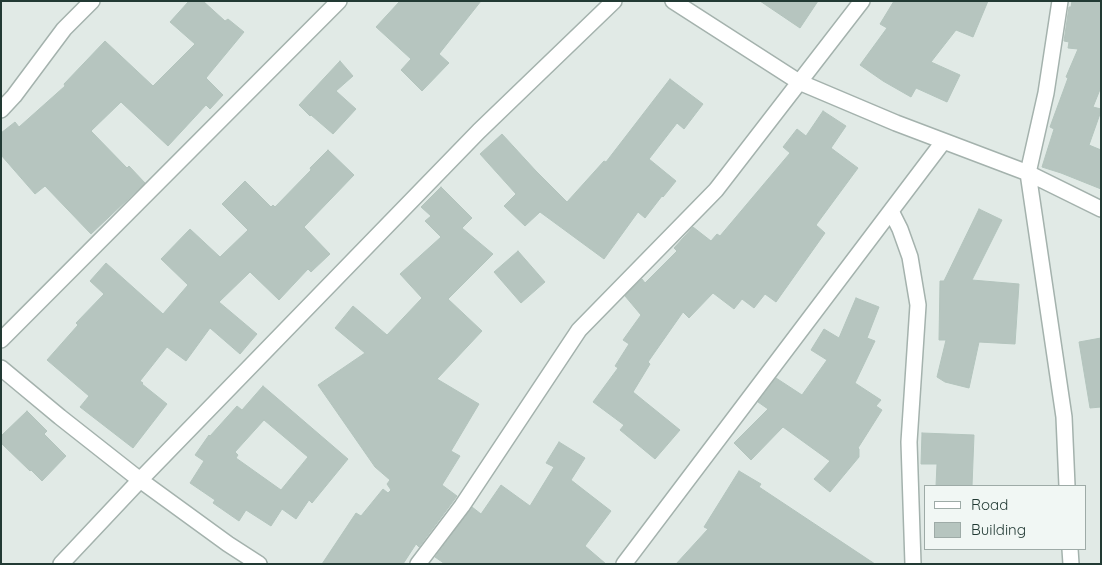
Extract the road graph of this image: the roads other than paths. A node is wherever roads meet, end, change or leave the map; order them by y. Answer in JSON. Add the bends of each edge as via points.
{"nodes":[{"id":1,"x":92,"y":1,"type":"edge"},
{"id":2,"x":339,"y":1,"type":"edge"},
{"id":3,"x":614,"y":1,"type":"edge"},
{"id":4,"x":674,"y":1,"type":"edge"},
{"id":5,"x":862,"y":1,"type":"edge"},
{"id":6,"x":1060,"y":1,"type":"edge"},
{"id":7,"x":799,"y":82,"type":"junction"},
{"id":8,"x":1,"y":110,"type":"edge"},
{"id":9,"x":943,"y":142,"type":"junction"},
{"id":10,"x":1028,"y":173,"type":"junction"},
{"id":11,"x":1101,"y":209,"type":"edge"},
{"id":12,"x":890,"y":211,"type":"junction"},
{"id":13,"x":1,"y":340,"type":"edge"},
{"id":14,"x":1,"y":368,"type":"edge"},
{"id":15,"x":140,"y":480,"type":"junction"},
{"id":16,"x":1067,"y":485,"type":"edge"},
{"id":17,"x":1070,"y":550,"type":"edge"},
{"id":18,"x":627,"y":563,"type":"edge"},
{"id":19,"x":62,"y":564,"type":"edge"},
{"id":20,"x":259,"y":564,"type":"edge"},
{"id":21,"x":418,"y":564,"type":"edge"},
{"id":22,"x":913,"y":564,"type":"edge"},
{"id":23,"x":1070,"y":564,"type":"edge"}],
"edges":[{"from":1,"to":8,"type":"street","via":[[64,29]]},
{"from":2,"to":13,"type":"street"},
{"from":3,"to":15,"type":"street","via":[[479,131]]},
{"from":4,"to":7,"type":"street"},
{"from":5,"to":7,"type":"street"},
{"from":6,"to":10,"type":"street","via":[[1046,93]]},
{"from":7,"to":9,"type":"street"},
{"from":7,"to":21,"type":"street","via":[[716,190],[579,330],[462,506]]},
{"from":9,"to":10,"type":"street"},
{"from":9,"to":12,"type":"street"},
{"from":10,"to":11,"type":"street"},
{"from":10,"to":16,"type":"street","via":[[1064,417]]},
{"from":12,"to":18,"type":"street"},
{"from":12,"to":22,"type":"street","via":[[910,257],[918,305],[909,442]]},
{"from":14,"to":15,"type":"street"},
{"from":15,"to":19,"type":"street"},
{"from":15,"to":20,"type":"street"},
{"from":17,"to":23,"type":"street"}]}
